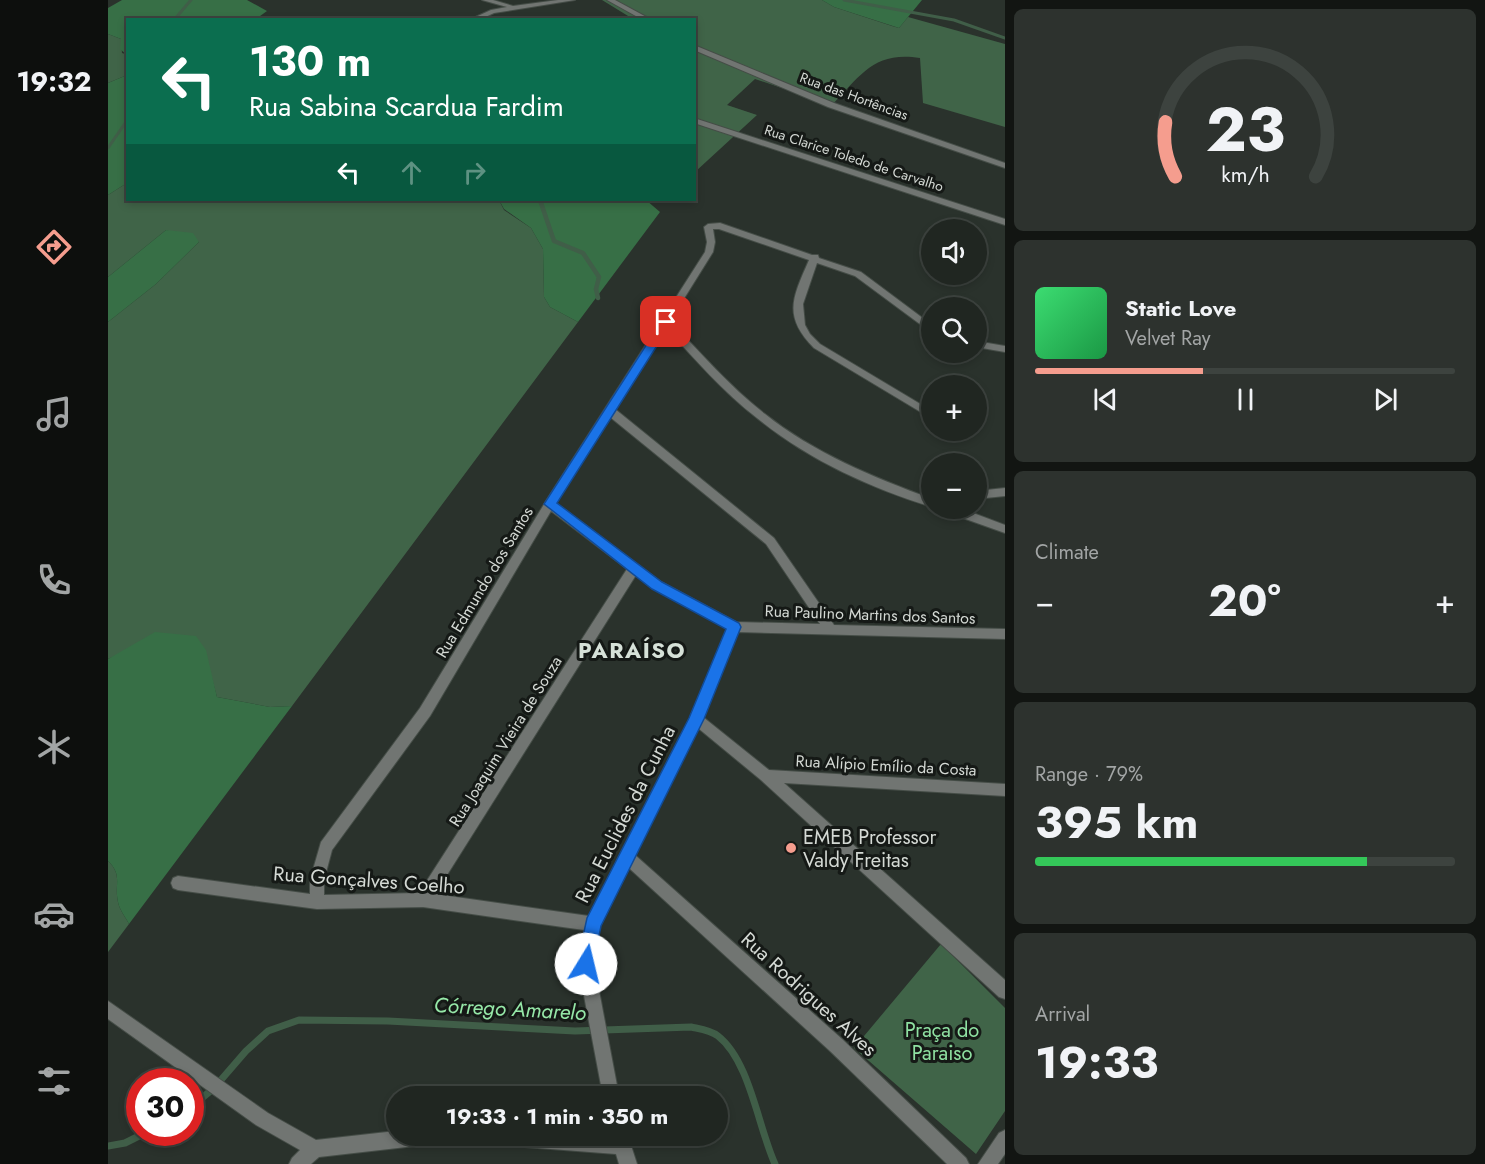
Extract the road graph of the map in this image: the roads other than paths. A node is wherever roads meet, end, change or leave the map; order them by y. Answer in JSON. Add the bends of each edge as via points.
{"nodes":[{"id":1,"x":485,"y":0,"type":"edge"},
{"id":2,"x":572,"y":0,"type":"edge"},
{"id":3,"x":610,"y":0,"type":"edge"},
{"id":4,"x":516,"y":8,"type":"junction"},
{"id":5,"x":477,"y":18,"type":"edge"},
{"id":6,"x":646,"y":18,"type":"edge"},
{"id":7,"x":696,"y":48,"type":"edge"},
{"id":8,"x":696,"y":121,"type":"edge"},
{"id":9,"x":1005,"y":166,"type":"edge"},
{"id":10,"x":1005,"y":222,"type":"edge"},
{"id":11,"x":815,"y":257,"type":"junction"},
{"id":12,"x":921,"y":321,"type":"edge"},
{"id":13,"x":666,"y":322,"type":"junction"},
{"id":14,"x":987,"y":346,"type":"edge"},
{"id":15,"x":1005,"y":349,"type":"edge"},
{"id":16,"x":921,"y":409,"type":"edge"},
{"id":17,"x":609,"y":410,"type":"junction"},
{"id":18,"x":1005,"y":492,"type":"edge"},
{"id":19,"x":987,"y":494,"type":"edge"},
{"id":20,"x":921,"y":498,"type":"edge"},
{"id":21,"x":550,"y":504,"type":"junction"},
{"id":22,"x":977,"y":519,"type":"edge"},
{"id":23,"x":1005,"y":529,"type":"edge"},
{"id":24,"x":633,"y":570,"type":"junction"},
{"id":25,"x":734,"y":627,"type":"junction"},
{"id":26,"x":830,"y":629,"type":"junction"},
{"id":27,"x":1005,"y":634,"type":"edge"},
{"id":28,"x":696,"y":719,"type":"junction"},
{"id":29,"x":766,"y":776,"type":"junction"},
{"id":30,"x":1005,"y":790,"type":"edge"},
{"id":31,"x":627,"y":857,"type":"junction"},
{"id":32,"x":178,"y":883,"type":"dead end"},
{"id":33,"x":423,"y":900,"type":"junction"},
{"id":34,"x":317,"y":902,"type":"junction"},
{"id":35,"x":593,"y":924,"type":"junction"},
{"id":36,"x":1005,"y":991,"type":"edge"},
{"id":37,"x":108,"y":1010,"type":"edge"},
{"id":38,"x":609,"y":1086,"type":"edge"},
{"id":39,"x":1005,"y":1139,"type":"edge"},
{"id":40,"x":386,"y":1141,"type":"edge"},
{"id":41,"x":623,"y":1146,"type":"edge"},
{"id":42,"x":315,"y":1149,"type":"junction"},
{"id":43,"x":298,"y":1164,"type":"edge"},
{"id":44,"x":628,"y":1164,"type":"edge"},
{"id":45,"x":960,"y":1164,"type":"edge"},
{"id":46,"x":987,"y":1164,"type":"edge"}],
"edges":[{"from":1,"to":4,"type":"street"},
{"from":2,"to":4,"type":"street"},
{"from":3,"to":6,"type":"street"},
{"from":4,"to":5,"type":"street"},
{"from":7,"to":9,"type":"street","name":"Rua das Hortências","via":[[831,105]]},
{"from":8,"to":10,"type":"street","name":"Rua Clarice Toledo de Carvalho"},
{"from":11,"to":12,"type":"street","via":[[868,279]]},
{"from":11,"to":13,"type":"street","name":"Rua Edmundo dos Santos","via":[[720,226],[708,227],[709,252]]},
{"from":11,"to":16,"type":"street","via":[[798,297],[802,332],[817,346]]},
{"from":13,"to":17,"type":"street","name":"Rua Edmundo dos Santos"},
{"from":13,"to":20,"type":"street","via":[[774,427],[822,456]]},
{"from":14,"to":15,"type":"street"},
{"from":17,"to":21,"type":"street","name":"Rua Edmundo dos Santos"},
{"from":17,"to":26,"type":"street","via":[[770,541]]},
{"from":18,"to":19,"type":"street"},
{"from":21,"to":24,"type":"street"},
{"from":21,"to":34,"type":"street","name":"Rua Edmundo dos Santos","via":[[425,712],[326,847],[317,880]]},
{"from":22,"to":23,"type":"street"},
{"from":24,"to":25,"type":"street"},
{"from":24,"to":33,"type":"street","name":"Rua Joaquim Vieira de Souza"},
{"from":25,"to":26,"type":"street","name":"Rua Paulino Martins dos Santos"},
{"from":25,"to":28,"type":"street","name":"Rua Euclides da Cunha"},
{"from":26,"to":27,"type":"street","name":"Rua Paulino Martins dos Santos"},
{"from":28,"to":29,"type":"street"},
{"from":28,"to":31,"type":"street","name":"Rua Euclides da Cunha"},
{"from":29,"to":30,"type":"street","name":"Rua Alípio Emílio da Costa"},
{"from":29,"to":36,"type":"street"},
{"from":31,"to":35,"type":"street","name":"Rua Euclides da Cunha"},
{"from":31,"to":45,"type":"street","name":"Rua Rodrigues Alves"},
{"from":32,"to":34,"type":"street","name":"Rua Gonçalves Coelho"},
{"from":33,"to":34,"type":"street","name":"Rua Gonçalves Coelho"},
{"from":33,"to":35,"type":"street","name":"Rua Gonçalves Coelho"},
{"from":35,"to":38,"type":"street","name":"Rua Euclides da Cunha","via":[[586,964]]},
{"from":37,"to":42,"type":"street","via":[[262,1119]]},
{"from":39,"to":46,"type":"street"},
{"from":40,"to":42,"type":"street"},
{"from":41,"to":44,"type":"street"},
{"from":42,"to":43,"type":"street"}]}
